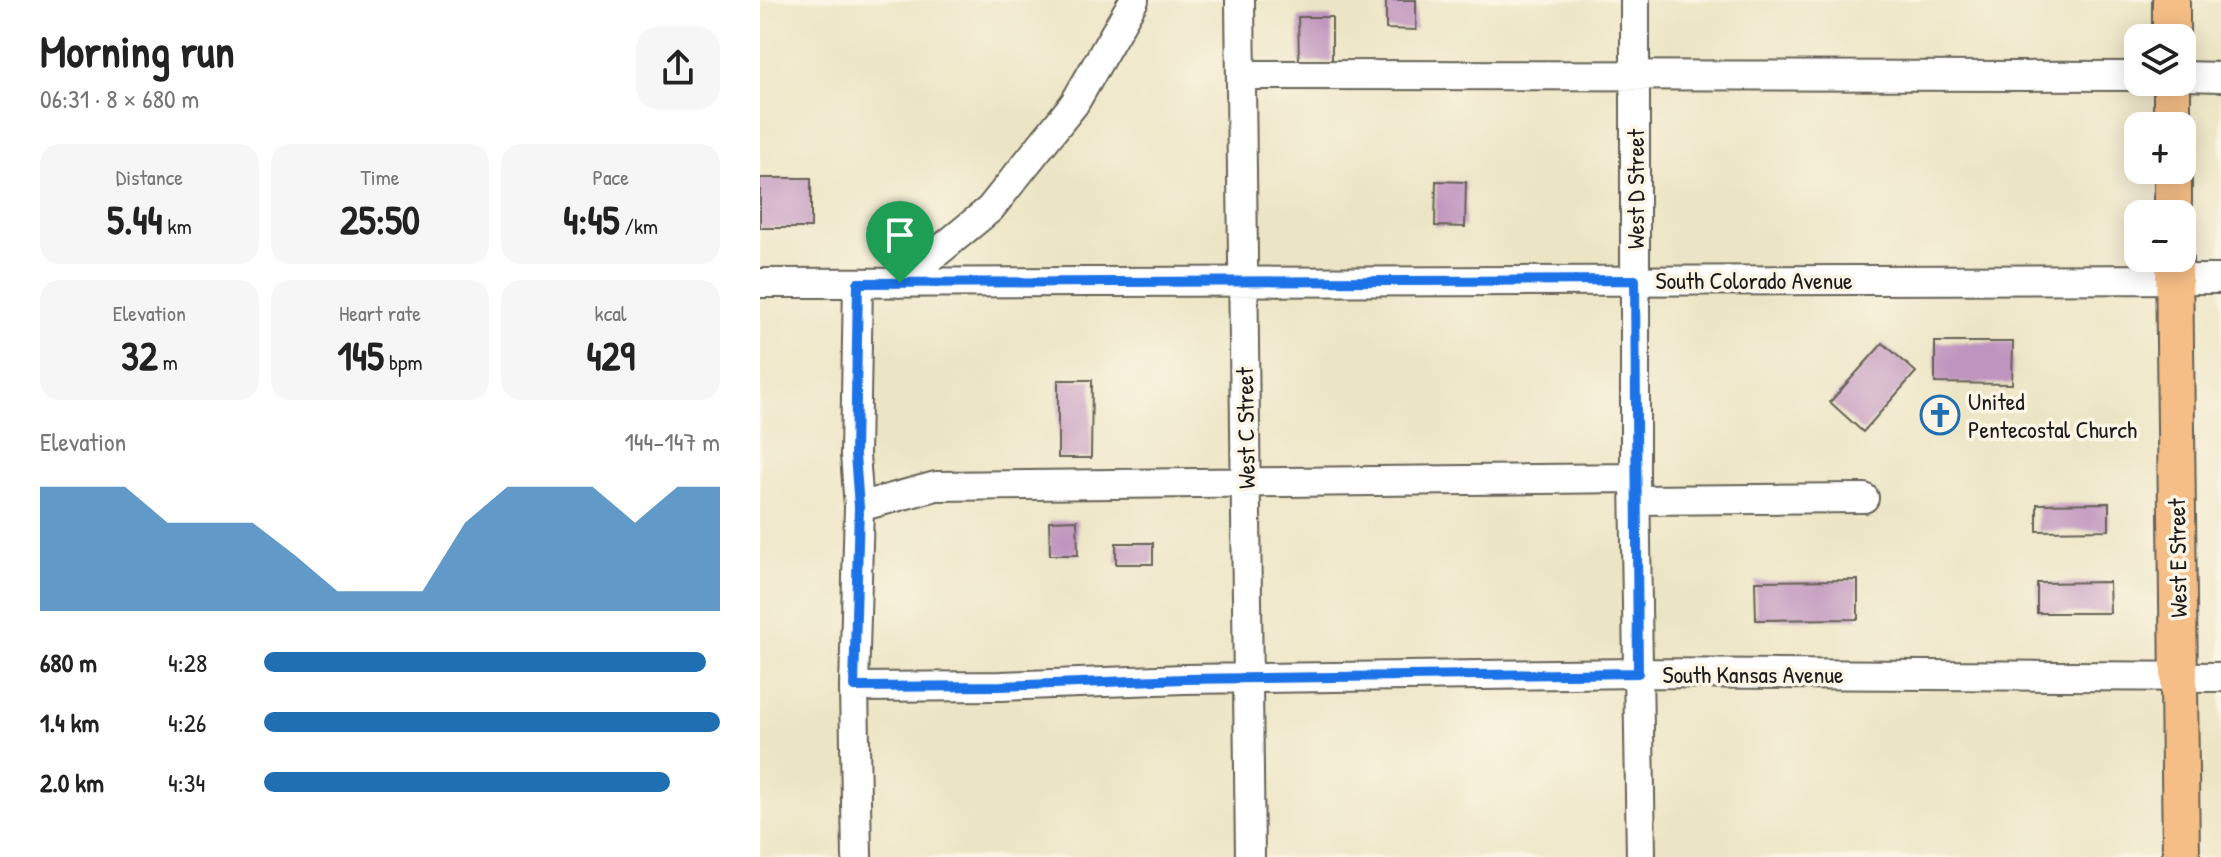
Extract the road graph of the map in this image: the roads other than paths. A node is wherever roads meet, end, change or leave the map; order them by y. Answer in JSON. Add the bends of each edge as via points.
{"nodes":[{"id":1,"x":1134,"y":0,"type":"edge"},
{"id":2,"x":1240,"y":0,"type":"edge"},
{"id":3,"x":1635,"y":0,"type":"edge"},
{"id":4,"x":2171,"y":0,"type":"edge"},
{"id":5,"x":2171,"y":24,"type":"edge"},
{"id":6,"x":1241,"y":75,"type":"junction"},
{"id":7,"x":1635,"y":75,"type":"junction"},
{"id":8,"x":2124,"y":76,"type":"edge"},
{"id":9,"x":2196,"y":76,"type":"edge"},
{"id":10,"x":2221,"y":77,"type":"edge"},
{"id":11,"x":2124,"y":269,"type":"edge"},
{"id":12,"x":2174,"y":272,"type":"edge"},
{"id":13,"x":2191,"y":272,"type":"edge"},
{"id":14,"x":2221,"y":279,"type":"edge"},
{"id":15,"x":1635,"y":280,"type":"junction"},
{"id":16,"x":1244,"y":281,"type":"junction"},
{"id":17,"x":760,"y":283,"type":"edge"},
{"id":18,"x":858,"y":283,"type":"junction"},
{"id":19,"x":900,"y":283,"type":"junction"},
{"id":20,"x":1246,"y":484,"type":"junction"},
{"id":21,"x":1636,"y":489,"type":"junction"},
{"id":22,"x":1864,"y":498,"type":"dead end"},
{"id":23,"x":859,"y":507,"type":"junction"},
{"id":24,"x":1638,"y":673,"type":"junction"},
{"id":25,"x":2179,"y":676,"type":"junction"},
{"id":26,"x":2221,"y":677,"type":"edge"},
{"id":27,"x":1248,"y":678,"type":"junction"},
{"id":28,"x":854,"y":687,"type":"junction"},
{"id":29,"x":857,"y":857,"type":"edge"},
{"id":30,"x":1250,"y":857,"type":"edge"},
{"id":31,"x":1641,"y":857,"type":"edge"},
{"id":32,"x":2181,"y":857,"type":"edge"}],
"edges":[{"from":1,"to":19,"type":"street","via":[[1074,104],[990,209]]},
{"from":2,"to":6,"type":"street","name":"West C Street"},
{"from":3,"to":7,"type":"street","name":"West D Street"},
{"from":4,"to":5,"type":"main road"},
{"from":6,"to":7,"type":"street"},
{"from":6,"to":16,"type":"street","name":"West C Street"},
{"from":7,"to":8,"type":"street"},
{"from":7,"to":15,"type":"street","name":"West D Street"},
{"from":9,"to":10,"type":"street"},
{"from":11,"to":15,"type":"street","name":"South Colorado Avenue"},
{"from":12,"to":25,"type":"main road","name":"West E Street"},
{"from":13,"to":14,"type":"street","name":"South Colorado Avenue"},
{"from":15,"to":16,"type":"street","name":"South Colorado Avenue"},
{"from":15,"to":21,"type":"street","name":"West D Street"},
{"from":16,"to":19,"type":"street","name":"South Colorado Avenue"},
{"from":16,"to":20,"type":"street","name":"West C Street"},
{"from":17,"to":18,"type":"street","name":"South Colorado Avenue"},
{"from":18,"to":19,"type":"street","name":"South Colorado Avenue"},
{"from":18,"to":23,"type":"street"},
{"from":20,"to":21,"type":"street"},
{"from":20,"to":23,"type":"street","via":[[936,486]]},
{"from":20,"to":27,"type":"street","name":"West C Street"},
{"from":21,"to":22,"type":"street"},
{"from":21,"to":24,"type":"street","name":"West D Street"},
{"from":23,"to":28,"type":"street"},
{"from":24,"to":25,"type":"street","name":"South Kansas Avenue"},
{"from":24,"to":27,"type":"street","name":"South Kansas Avenue"},
{"from":24,"to":31,"type":"street","name":"West D Street"},
{"from":25,"to":26,"type":"street","name":"South Kansas Avenue"},
{"from":25,"to":32,"type":"main road","name":"West E Street"},
{"from":27,"to":28,"type":"street","name":"South Kansas Avenue"},
{"from":27,"to":30,"type":"street","name":"West C Street"},
{"from":28,"to":29,"type":"street"}]}
